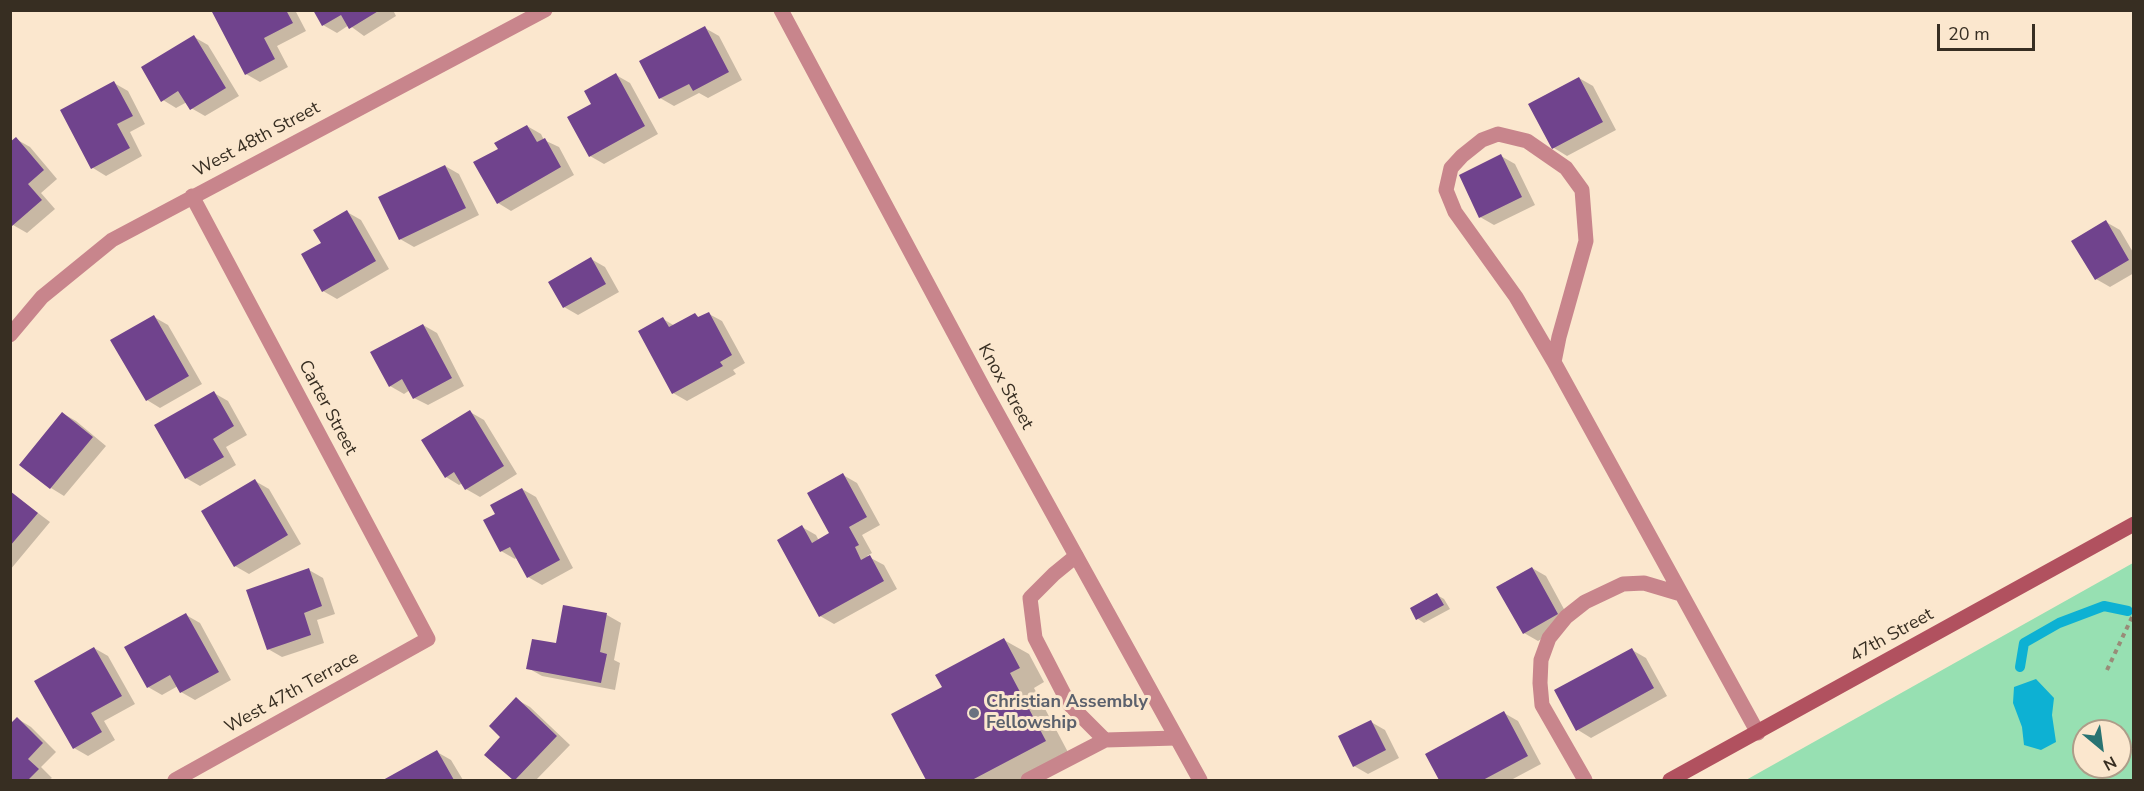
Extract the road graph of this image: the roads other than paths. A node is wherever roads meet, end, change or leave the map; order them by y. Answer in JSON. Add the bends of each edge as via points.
{"nodes":[{"id":1,"x":545,"y":10,"type":"edge"},
{"id":2,"x":781,"y":10,"type":"edge"},
{"id":3,"x":192,"y":196,"type":"junction"},
{"id":4,"x":10,"y":335,"type":"edge"},
{"id":5,"x":1554,"y":362,"type":"junction"},
{"id":6,"x":2133,"y":524,"type":"edge"},
{"id":7,"x":1076,"y":556,"type":"junction"},
{"id":8,"x":1681,"y":594,"type":"junction"},
{"id":9,"x":428,"y":639,"type":"joint"},
{"id":10,"x":1758,"y":733,"type":"junction"},
{"id":11,"x":1176,"y":738,"type":"junction"},
{"id":12,"x":1105,"y":740,"type":"junction"},
{"id":13,"x":175,"y":780,"type":"edge"},
{"id":14,"x":1028,"y":780,"type":"edge"},
{"id":15,"x":1200,"y":780,"type":"edge"},
{"id":16,"x":1585,"y":780,"type":"edge"},
{"id":17,"x":1670,"y":780,"type":"edge"}],
"edges":[{"from":1,"to":3,"type":"street","name":"West 48th Street"},
{"from":2,"to":7,"type":"street","name":"Knox Street"},
{"from":3,"to":4,"type":"street","name":"West 48th Street","via":[[112,240],[42,297]]},
{"from":3,"to":9,"type":"street","name":"Carter Street"},
{"from":5,"to":5,"type":"street","via":[[1516,297],[1455,212],[1446,190],[1451,168],[1462,156],[1482,140],[1498,134],[1527,141],[1566,168],[1582,190],[1586,241]]},
{"from":5,"to":8,"type":"street"},
{"from":6,"to":10,"type":"main road","name":"47th Street"},
{"from":7,"to":11,"type":"street","name":"Knox Street"},
{"from":7,"to":12,"type":"street","via":[[1030,598],[1035,639],[1069,704]]},
{"from":8,"to":10,"type":"street"},
{"from":8,"to":16,"type":"street","via":[[1644,583],[1623,584],[1585,602],[1549,638],[1541,660],[1542,705]]},
{"from":9,"to":13,"type":"street","name":"West 47th Terrace"},
{"from":10,"to":17,"type":"main road","name":"47th Street"},
{"from":11,"to":12,"type":"street"},
{"from":11,"to":15,"type":"street","name":"Knox Street"},
{"from":12,"to":14,"type":"street"}]}
